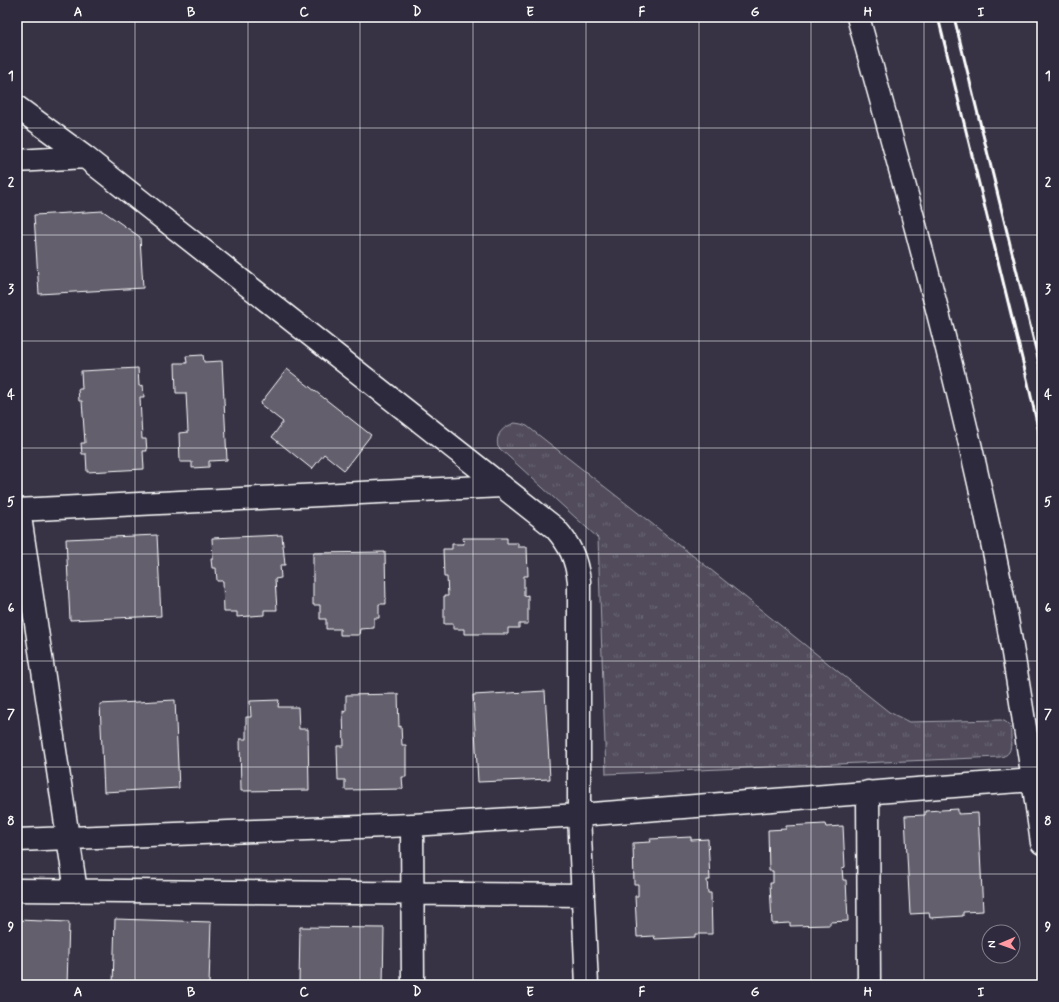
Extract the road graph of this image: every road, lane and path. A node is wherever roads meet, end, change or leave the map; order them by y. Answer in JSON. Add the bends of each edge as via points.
{"nodes":[{"id":1,"x":858,"y":17,"type":"edge"},
{"id":2,"x":17,"y":107,"type":"edge"},
{"id":3,"x":85,"y":157,"type":"junction"},
{"id":4,"x":17,"y":161,"type":"edge"},
{"id":5,"x":502,"y":486,"type":"junction"},
{"id":6,"x":18,"y":510,"type":"edge"},
{"id":7,"x":1033,"y":780,"type":"junction"},
{"id":8,"x":868,"y":792,"type":"junction"},
{"id":9,"x":579,"y":815,"type":"junction"},
{"id":10,"x":412,"y":825,"type":"junction"},
{"id":11,"x":68,"y":838,"type":"junction"},
{"id":12,"x":17,"y":840,"type":"edge"},
{"id":13,"x":1042,"y":843,"type":"edge"},
{"id":14,"x":17,"y":890,"type":"edge"},
{"id":15,"x":76,"y":891,"type":"junction"},
{"id":16,"x":413,"y":893,"type":"junction"},
{"id":17,"x":583,"y":894,"type":"junction"},
{"id":18,"x":413,"y":985,"type":"edge"},
{"id":19,"x":587,"y":985,"type":"edge"},
{"id":20,"x":869,"y":985,"type":"edge"}],
"edges":[{"from":1,"to":7,"type":"street","via":[[922,250],[975,466],[1003,598]]},
{"from":2,"to":3,"type":"street"},
{"from":3,"to":4,"type":"street"},
{"from":3,"to":5,"type":"street"},
{"from":5,"to":6,"type":"street"},
{"from":5,"to":9,"type":"street","via":[[555,528],[569,546],[577,566]]},
{"from":6,"to":11,"type":"street"},
{"from":7,"to":8,"type":"street"},
{"from":7,"to":13,"type":"street"},
{"from":8,"to":9,"type":"street"},
{"from":8,"to":20,"type":"street"},
{"from":9,"to":10,"type":"street"},
{"from":9,"to":17,"type":"street"},
{"from":10,"to":11,"type":"street"},
{"from":10,"to":16,"type":"street"},
{"from":11,"to":12,"type":"street"},
{"from":11,"to":15,"type":"street"},
{"from":14,"to":15,"type":"street"},
{"from":15,"to":16,"type":"street"},
{"from":16,"to":17,"type":"street"},
{"from":16,"to":18,"type":"street"},
{"from":17,"to":19,"type":"street"}]}
